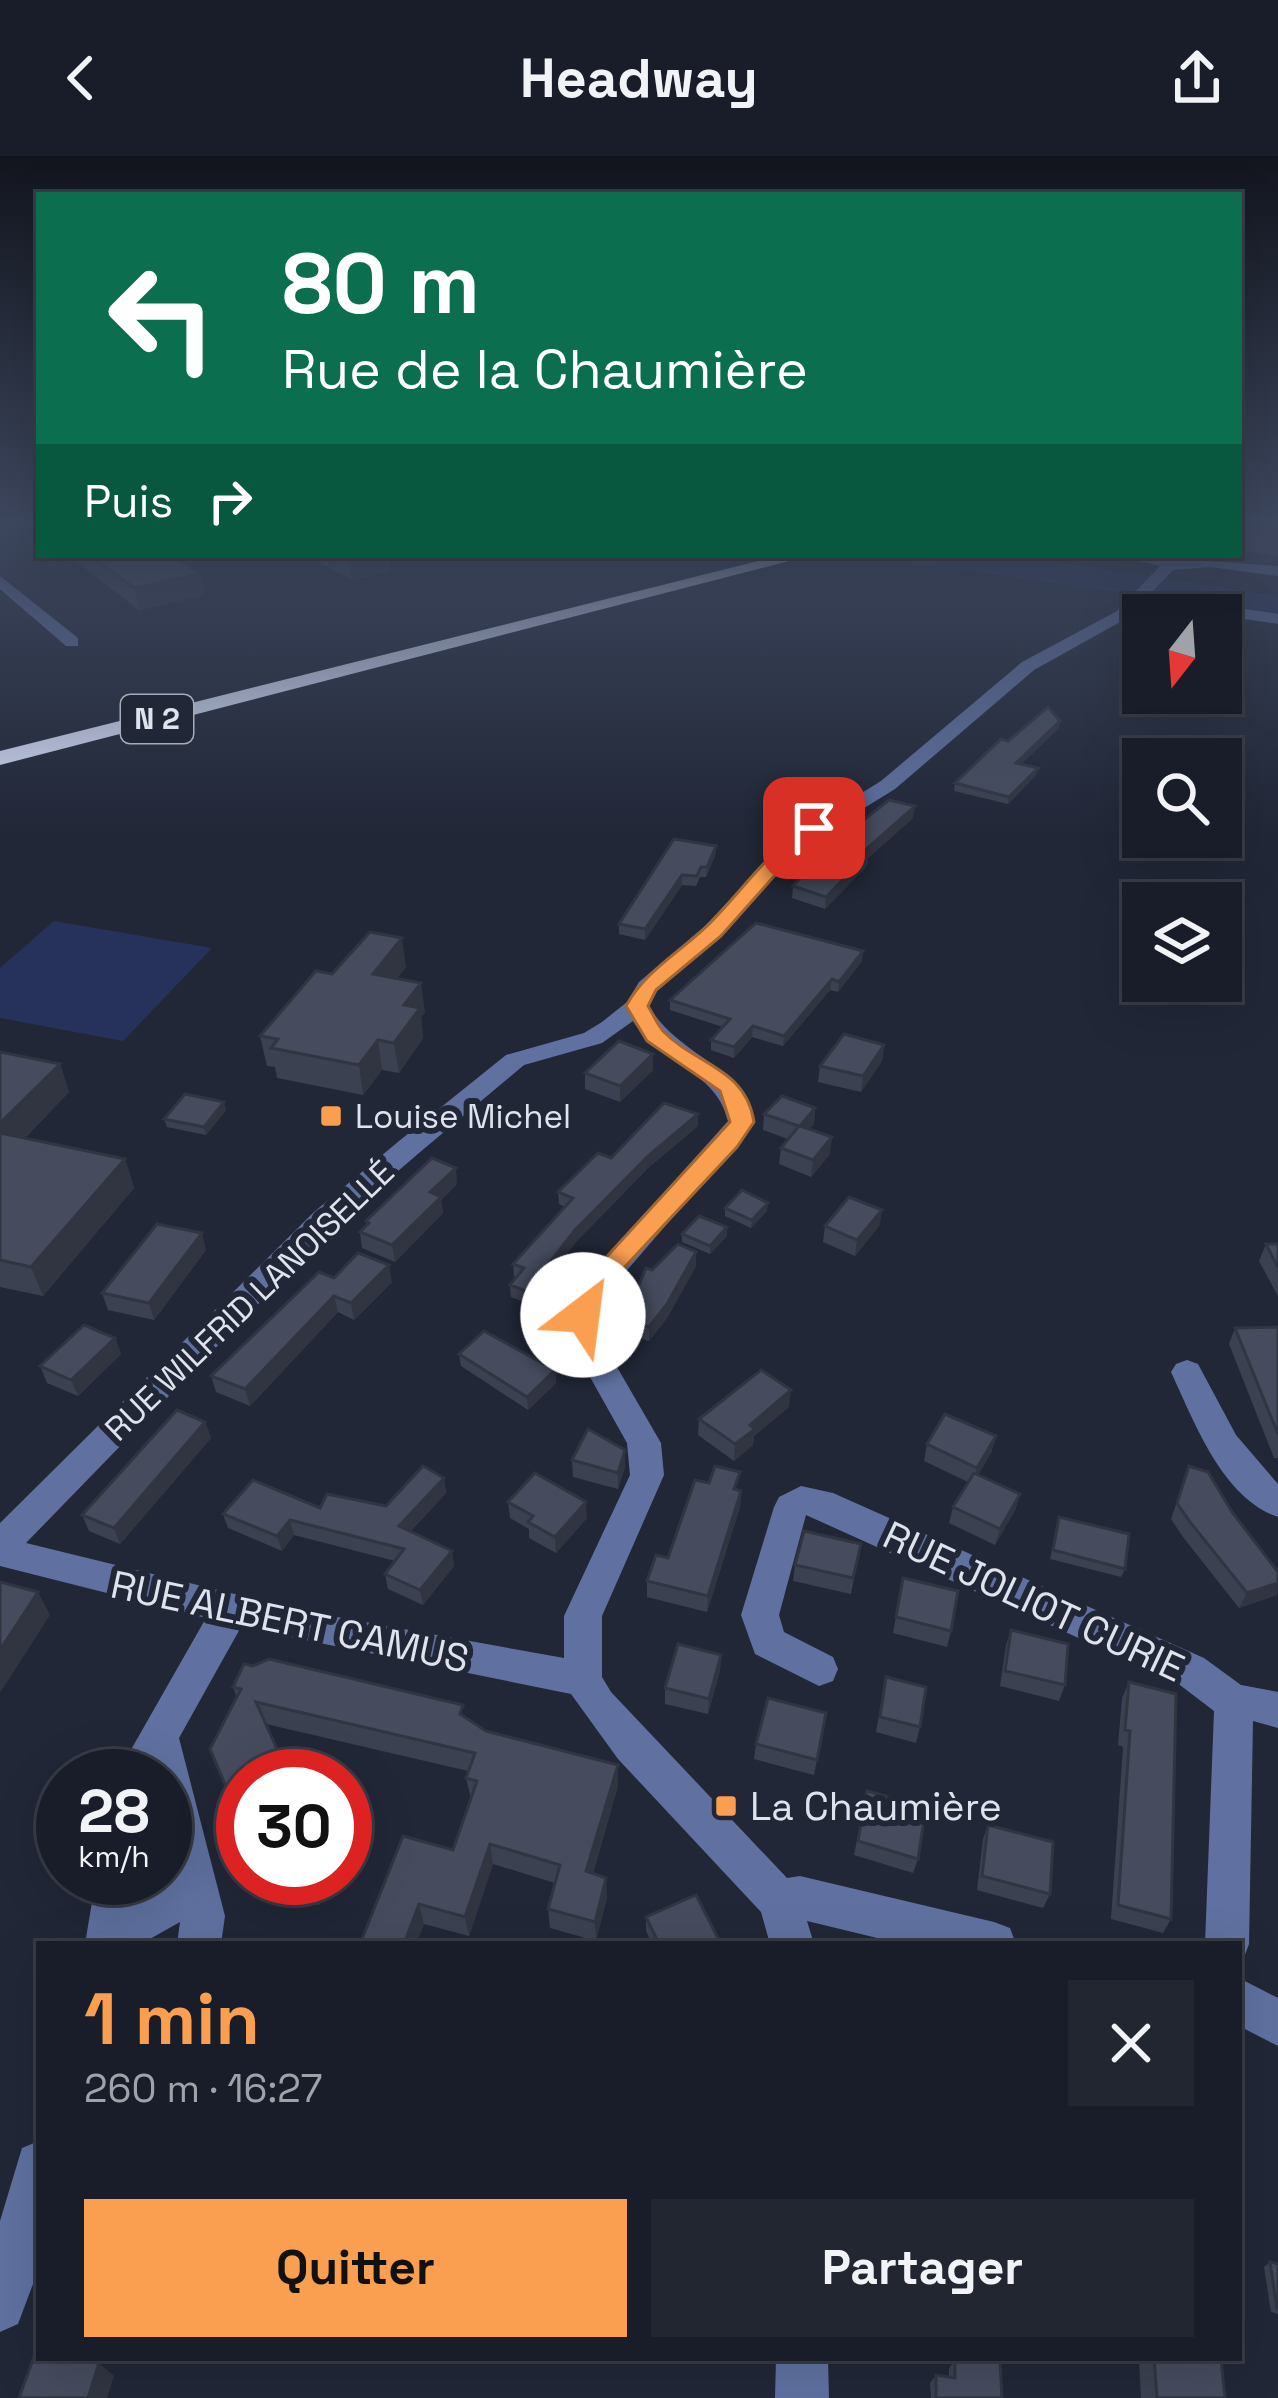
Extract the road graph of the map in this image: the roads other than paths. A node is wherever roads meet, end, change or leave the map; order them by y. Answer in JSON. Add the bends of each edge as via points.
{"nodes":[{"id":1,"x":50,"y":624,"type":"edge"},
{"id":2,"x":484,"y":624,"type":"edge"},
{"id":3,"x":532,"y":624,"type":"edge"},
{"id":4,"x":1102,"y":624,"type":"edge"},
{"id":5,"x":72,"y":642,"type":"dead end"},
{"id":6,"x":0,"y":746,"type":"edge"},
{"id":7,"x":0,"y":758,"type":"edge"},
{"id":8,"x":637,"y":1006,"type":"junction"},
{"id":9,"x":656,"y":1036,"type":"junction"},
{"id":10,"x":593,"y":1038,"type":"junction"},
{"id":11,"x":1186,"y":1372,"type":"dead end"},
{"id":12,"x":1278,"y":1504,"type":"edge"},
{"id":13,"x":0,"y":1549,"type":"edge"},
{"id":14,"x":231,"y":1610,"type":"junction"},
{"id":15,"x":819,"y":1669,"type":"dead end"},
{"id":16,"x":583,"y":1679,"type":"junction"},
{"id":17,"x":1234,"y":1703,"type":"junction"},
{"id":18,"x":1278,"y":1710,"type":"edge"},
{"id":19,"x":159,"y":1738,"type":"junction"},
{"id":20,"x":152,"y":1749,"type":"edge"},
{"id":21,"x":196,"y":1889,"type":"junction"},
{"id":22,"x":779,"y":1900,"type":"junction"},
{"id":23,"x":113,"y":1905,"type":"edge"},
{"id":24,"x":108,"y":1941,"type":"edge"},
{"id":25,"x":199,"y":1941,"type":"edge"},
{"id":26,"x":791,"y":1941,"type":"edge"},
{"id":27,"x":981,"y":1941,"type":"edge"},
{"id":28,"x":1227,"y":1941,"type":"edge"},
{"id":29,"x":1242,"y":2003,"type":"edge"},
{"id":30,"x":1278,"y":2023,"type":"edge"},
{"id":31,"x":36,"y":2174,"type":"edge"},
{"id":32,"x":17,"y":2280,"type":"edge"},
{"id":33,"x":802,"y":2361,"type":"edge"},
{"id":34,"x":802,"y":2398,"type":"edge"}],
"edges":[{"from":1,"to":5,"type":"street"},
{"from":2,"to":6,"type":"highway","number":"N 2"},
{"from":3,"to":7,"type":"highway","number":"N 2"},
{"from":4,"to":8,"type":"street","name":"RUE WILFRID LANOISELLÉ","via":[[1023,672],[888,785],[794,843]]},
{"from":8,"to":9,"type":"street"},
{"from":8,"to":10,"type":"street","name":"RUE WILFRID LANOISELLÉ"},
{"from":9,"to":10,"type":"street"},
{"from":9,"to":16,"type":"street","via":[[729,1086],[742,1122],[588,1295],[583,1336],[644,1444],[647,1474],[583,1616]]},
{"from":10,"to":13,"type":"street","name":"RUE WILFRID LANOISELLÉ","via":[[515,1060],[324,1219]]},
{"from":11,"to":12,"type":"street","via":[[1228,1456]]},
{"from":13,"to":14,"type":"street","name":"RUE ALBERT CAMUS"},
{"from":14,"to":16,"type":"street","name":"RUE ALBERT CAMUS"},
{"from":14,"to":19,"type":"street"},
{"from":15,"to":17,"type":"street","name":"RUE JOLIOT CURIE","via":[[768,1642],[760,1615],[791,1507],[801,1500],[1190,1670]]},
{"from":16,"to":22,"type":"street","via":[[632,1745]]},
{"from":17,"to":18,"type":"street"},
{"from":17,"to":28,"type":"street"},
{"from":19,"to":20,"type":"street"},
{"from":19,"to":21,"type":"street"},
{"from":21,"to":24,"type":"street"},
{"from":21,"to":25,"type":"street"},
{"from":22,"to":26,"type":"street"},
{"from":22,"to":27,"type":"street","via":[[800,1898]]},
{"from":23,"to":24,"type":"street"},
{"from":29,"to":30,"type":"street"},
{"from":31,"to":32,"type":"street","via":[[20,2224]]},
{"from":33,"to":34,"type":"street"}]}
